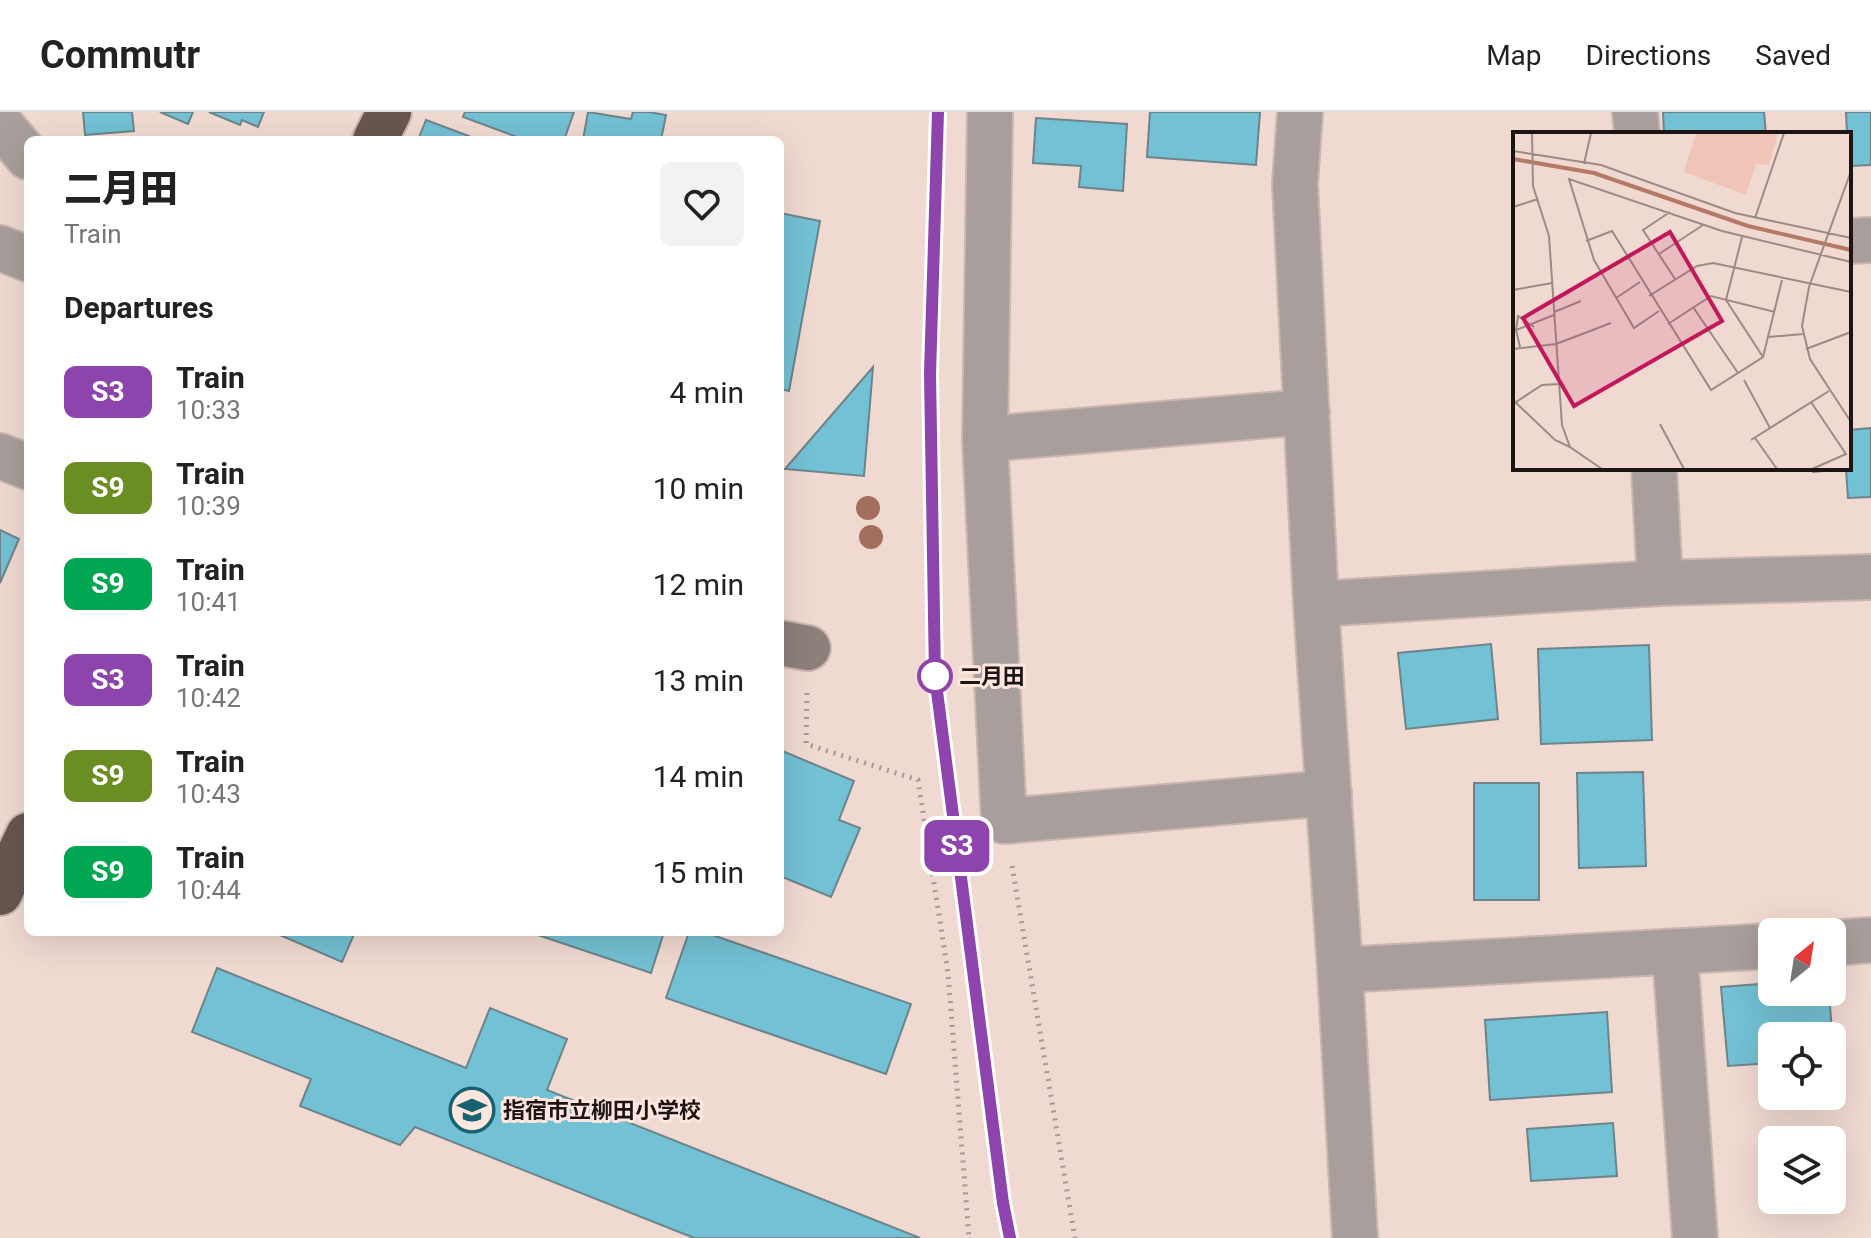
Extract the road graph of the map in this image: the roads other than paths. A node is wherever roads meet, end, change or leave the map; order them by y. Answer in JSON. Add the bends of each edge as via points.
{"nodes":[{"id":1,"x":389,"y":112,"type":"edge"},
{"id":2,"x":990,"y":112,"type":"edge"},
{"id":3,"x":1300,"y":112,"type":"edge"},
{"id":4,"x":1635,"y":112,"type":"edge"},
{"id":5,"x":0,"y":124,"type":"edge"},
{"id":6,"x":1637,"y":132,"type":"edge"},
{"id":7,"x":377,"y":136,"type":"edge"},
{"id":8,"x":24,"y":152,"type":"edge"},
{"id":9,"x":1871,"y":240,"type":"edge"},
{"id":10,"x":1851,"y":241,"type":"edge"},
{"id":11,"x":0,"y":248,"type":"edge"},
{"id":12,"x":24,"y":257,"type":"edge"},
{"id":13,"x":1307,"y":412,"type":"junction"},
{"id":14,"x":985,"y":439,"type":"junction"},
{"id":15,"x":0,"y":456,"type":"edge"},
{"id":16,"x":24,"y":465,"type":"edge"},
{"id":17,"x":1654,"y":470,"type":"edge"},
{"id":18,"x":1871,"y":577,"type":"edge"},
{"id":19,"x":1660,"y":583,"type":"junction"},
{"id":20,"x":1316,"y":604,"type":"junction"},
{"id":21,"x":1329,"y":793,"type":"junction"},
{"id":22,"x":24,"y":843,"type":"edge"},
{"id":23,"x":0,"y":893,"type":"edge"},
{"id":24,"x":1871,"y":940,"type":"edge"},
{"id":25,"x":1846,"y":942,"type":"edge"},
{"id":26,"x":1758,"y":947,"type":"edge"},
{"id":27,"x":1675,"y":952,"type":"junction"},
{"id":28,"x":1340,"y":970,"type":"junction"},
{"id":29,"x":1355,"y":1238,"type":"edge"},
{"id":30,"x":1695,"y":1238,"type":"edge"}],
"edges":[{"from":1,"to":7,"type":"highway"},
{"from":2,"to":14,"type":"street"},
{"from":3,"to":13,"type":"street","via":[[1295,184]]},
{"from":4,"to":6,"type":"street"},
{"from":5,"to":8,"type":"street"},
{"from":9,"to":10,"type":"street"},
{"from":11,"to":12,"type":"street"},
{"from":13,"to":14,"type":"street"},
{"from":13,"to":20,"type":"street"},
{"from":14,"to":21,"type":"street","via":[[1004,821]]},
{"from":15,"to":16,"type":"street"},
{"from":17,"to":19,"type":"street"},
{"from":18,"to":19,"type":"street"},
{"from":19,"to":20,"type":"street"},
{"from":20,"to":21,"type":"street"},
{"from":21,"to":28,"type":"street"},
{"from":22,"to":23,"type":"highway"},
{"from":24,"to":25,"type":"street"},
{"from":26,"to":27,"type":"street"},
{"from":27,"to":28,"type":"street"},
{"from":27,"to":30,"type":"street"},
{"from":28,"to":29,"type":"street"}]}
